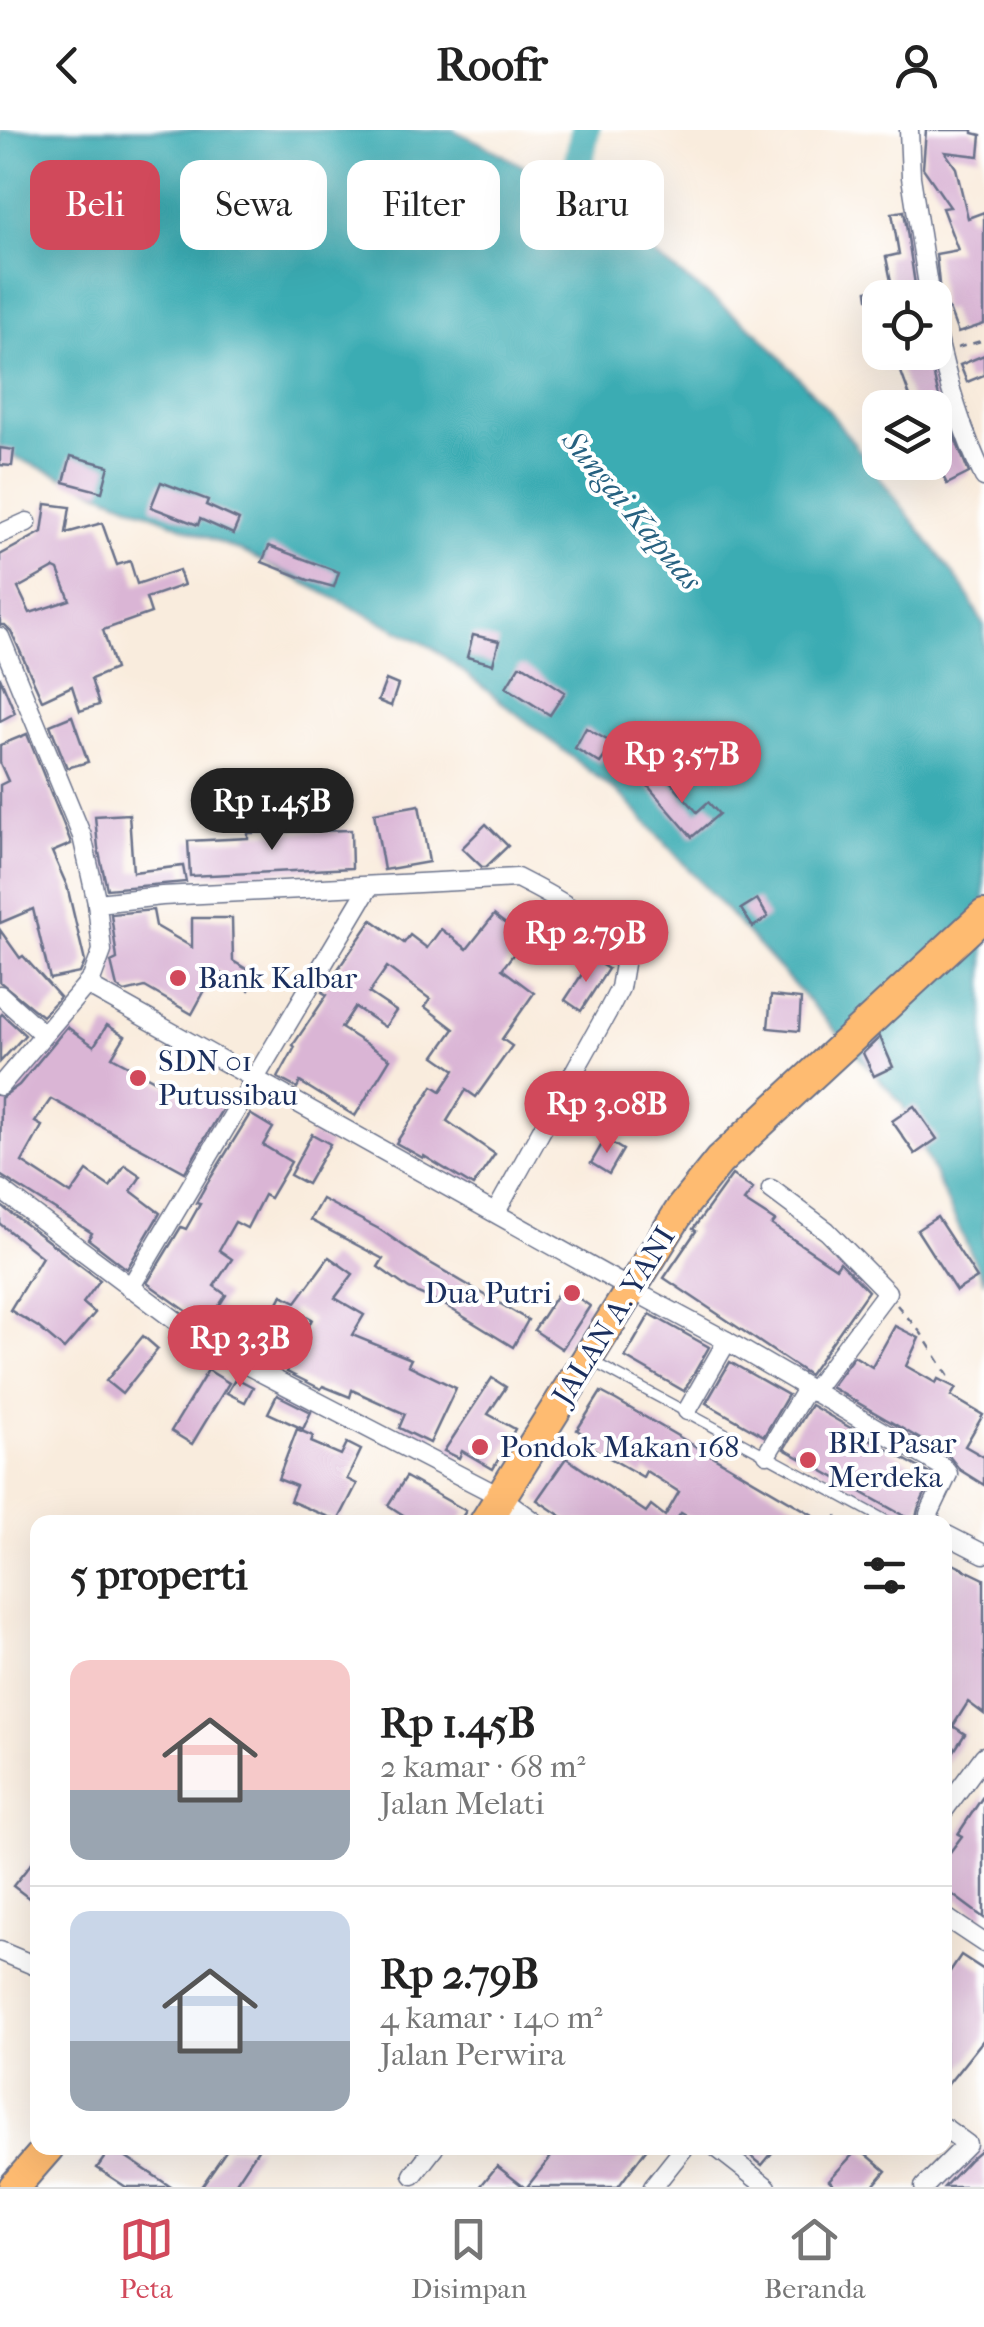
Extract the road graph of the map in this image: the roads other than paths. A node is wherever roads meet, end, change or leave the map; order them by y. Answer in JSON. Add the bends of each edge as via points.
{"nodes":[{"id":1,"x":909,"y":130,"type":"edge"},
{"id":2,"x":927,"y":280,"type":"edge"},
{"id":3,"x":946,"y":370,"type":"edge"},
{"id":4,"x":984,"y":477,"type":"edge"},
{"id":5,"x":27,"y":522,"type":"dead end"},
{"id":6,"x":0,"y":534,"type":"edge"},
{"id":7,"x":0,"y":637,"type":"edge"},
{"id":8,"x":369,"y":887,"type":"junction"},
{"id":9,"x":97,"y":903,"type":"junction"},
{"id":10,"x":984,"y":915,"type":"edge"},
{"id":11,"x":87,"y":984,"type":"junction"},
{"id":12,"x":0,"y":995,"type":"edge"},
{"id":13,"x":43,"y":1034,"type":"junction"},
{"id":14,"x":255,"y":1078,"type":"junction"},
{"id":15,"x":0,"y":1086,"type":"edge"},
{"id":16,"x":0,"y":1189,"type":"edge"},
{"id":17,"x":771,"y":1189,"type":"dead end"},
{"id":18,"x":496,"y":1212,"type":"junction"},
{"id":19,"x":618,"y":1282,"type":"dead end"},
{"id":20,"x":130,"y":1288,"type":"junction"},
{"id":21,"x":646,"y":1298,"type":"dead end"},
{"id":22,"x":727,"y":1341,"type":"junction"},
{"id":23,"x":588,"y":1359,"type":"junction"},
{"id":24,"x":809,"y":1391,"type":"junction"},
{"id":25,"x":687,"y":1411,"type":"junction"},
{"id":26,"x":767,"y":1454,"type":"junction"},
{"id":27,"x":493,"y":1510,"type":"edge"},
{"id":28,"x":876,"y":1515,"type":"edge"},
{"id":29,"x":929,"y":1515,"type":"edge"},
{"id":30,"x":952,"y":1538,"type":"edge"},
{"id":31,"x":984,"y":1554,"type":"edge"},
{"id":32,"x":984,"y":1756,"type":"edge"},
{"id":33,"x":952,"y":1799,"type":"edge"},
{"id":34,"x":952,"y":1922,"type":"edge"},
{"id":35,"x":984,"y":1943,"type":"edge"},
{"id":36,"x":0,"y":1952,"type":"edge"},
{"id":37,"x":30,"y":1964,"type":"edge"},
{"id":38,"x":952,"y":2133,"type":"edge"},
{"id":39,"x":42,"y":2155,"type":"edge"},
{"id":40,"x":429,"y":2155,"type":"edge"},
{"id":41,"x":678,"y":2155,"type":"edge"},
{"id":42,"x":725,"y":2155,"type":"edge"},
{"id":43,"x":413,"y":2176,"type":"dead end"},
{"id":44,"x":14,"y":2187,"type":"edge"},
{"id":45,"x":652,"y":2187,"type":"edge"},
{"id":46,"x":767,"y":2187,"type":"edge"},
{"id":47,"x":924,"y":2187,"type":"edge"}],
"edges":[{"from":1,"to":2,"type":"street"},
{"from":3,"to":4,"type":"street"},
{"from":5,"to":6,"type":"street"},
{"from":7,"to":9,"type":"street","via":[[82,836]]},
{"from":8,"to":9,"type":"street"},
{"from":8,"to":14,"type":"street"},
{"from":8,"to":18,"type":"street","via":[[516,878],[567,904],[607,937],[624,964],[620,988]]},
{"from":9,"to":11,"type":"street","via":[[102,951]]},
{"from":10,"to":23,"type":"highway","name":"JALAN A. YANI","via":[[719,1161],[683,1206]]},
{"from":11,"to":13,"type":"street"},
{"from":11,"to":14,"type":"street"},
{"from":12,"to":13,"type":"street"},
{"from":13,"to":15,"type":"street"},
{"from":14,"to":18,"type":"street"},
{"from":14,"to":20,"type":"street"},
{"from":16,"to":20,"type":"street"},
{"from":17,"to":24,"type":"street","via":[[827,1231],[887,1292]]},
{"from":18,"to":19,"type":"street"},
{"from":20,"to":27,"type":"street","via":[[239,1361]]},
{"from":21,"to":22,"type":"street"},
{"from":22,"to":24,"type":"street"},
{"from":22,"to":25,"type":"street"},
{"from":23,"to":25,"type":"lane"},
{"from":23,"to":27,"type":"highway","name":"JALAN A. YANI"},
{"from":24,"to":26,"type":"street"},
{"from":24,"to":29,"type":"street","via":[[943,1467],[948,1474]]},
{"from":25,"to":26,"type":"lane"},
{"from":26,"to":28,"type":"lane"},
{"from":30,"to":31,"type":"street"},
{"from":32,"to":33,"type":"street"},
{"from":34,"to":35,"type":"street"},
{"from":36,"to":37,"type":"street"},
{"from":38,"to":47,"type":"street","via":[[967,2144]]},
{"from":39,"to":44,"type":"highway"},
{"from":40,"to":43,"type":"street"},
{"from":41,"to":45,"type":"street"},
{"from":42,"to":46,"type":"street"}]}
